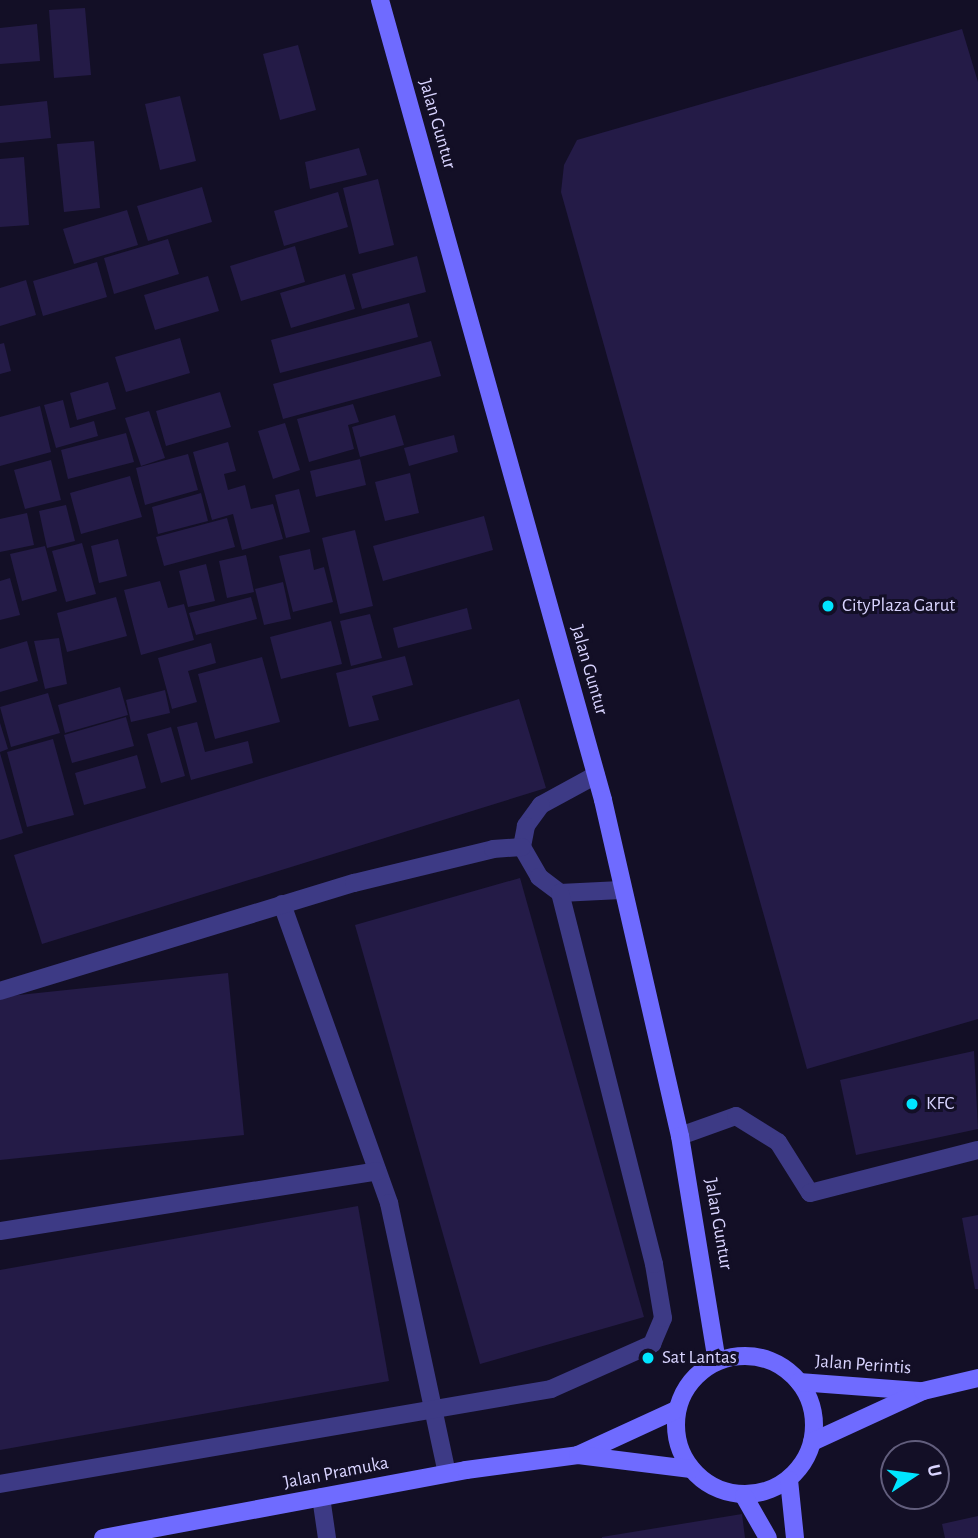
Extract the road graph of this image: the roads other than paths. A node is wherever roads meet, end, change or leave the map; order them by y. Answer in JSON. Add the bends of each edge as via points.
{"nodes":[{"id":1,"x":380,"y":0,"type":"edge"},
{"id":2,"x":596,"y":775,"type":"junction"},
{"id":3,"x":522,"y":847,"type":"junction"},
{"id":4,"x":621,"y":890,"type":"junction"},
{"id":5,"x":560,"y":893,"type":"junction"},
{"id":6,"x":282,"y":904,"type":"junction"},
{"id":7,"x":0,"y":991,"type":"edge"},
{"id":8,"x":680,"y":1136,"type":"junction"},
{"id":9,"x":978,"y":1150,"type":"edge"},
{"id":10,"x":377,"y":1171,"type":"junction"},
{"id":11,"x":0,"y":1231,"type":"edge"},
{"id":12,"x":717,"y":1361,"type":"junction"},
{"id":13,"x":978,"y":1378,"type":"edge"},
{"id":14,"x":799,"y":1382,"type":"junction"},
{"id":15,"x":923,"y":1391,"type":"junction"},
{"id":16,"x":676,"y":1410,"type":"junction"},
{"id":17,"x":432,"y":1412,"type":"junction"},
{"id":18,"x":812,"y":1442,"type":"junction"},
{"id":19,"x":578,"y":1455,"type":"junction"},
{"id":20,"x":691,"y":1469,"type":"junction"},
{"id":21,"x":447,"y":1473,"type":"junction"},
{"id":22,"x":789,"y":1480,"type":"junction"},
{"id":23,"x":0,"y":1484,"type":"edge"},
{"id":24,"x":744,"y":1496,"type":"junction"},
{"id":25,"x":321,"y":1497,"type":"junction"},
{"id":26,"x":103,"y":1538,"type":"edge"},
{"id":27,"x":327,"y":1538,"type":"edge"},
{"id":28,"x":768,"y":1538,"type":"edge"},
{"id":29,"x":795,"y":1538,"type":"edge"}],
"edges":[{"from":1,"to":2,"type":"street","name":"Jalan Guntur"},
{"from":2,"to":3,"type":"lane","via":[[541,805],[526,826]]},
{"from":2,"to":4,"type":"street","name":"Jalan Guntur"},
{"from":3,"to":5,"type":"lane","via":[[539,877]]},
{"from":3,"to":6,"type":"lane","via":[[493,849]]},
{"from":4,"to":5,"type":"lane"},
{"from":4,"to":8,"type":"street","name":"Jalan Guntur"},
{"from":5,"to":17,"type":"lane","via":[[663,1318],[652,1344],[551,1389]]},
{"from":6,"to":7,"type":"lane"},
{"from":6,"to":10,"type":"lane"},
{"from":8,"to":9,"type":"lane","via":[[736,1116],[778,1142],[810,1193]]},
{"from":8,"to":12,"type":"street","name":"Jalan Guntur"},
{"from":10,"to":11,"type":"lane"},
{"from":10,"to":17,"type":"lane"},
{"from":12,"to":14,"type":"street","via":[[765,1358]]},
{"from":12,"to":16,"type":"street","via":[[696,1375]]},
{"from":13,"to":15,"type":"street","name":"Jalan Perintis"},
{"from":14,"to":15,"type":"street","name":"Jalan Perintis"},
{"from":14,"to":18,"type":"street","via":[[813,1411]]},
{"from":15,"to":18,"type":"street","name":"Jalan Perintis"},
{"from":16,"to":19,"type":"street","name":"Jalan Pramuka"},
{"from":16,"to":20,"type":"street","via":[[677,1441]]},
{"from":17,"to":21,"type":"lane"},
{"from":17,"to":23,"type":"lane"},
{"from":18,"to":22,"type":"street"},
{"from":19,"to":20,"type":"street","name":"Jalan Pramuka"},
{"from":19,"to":21,"type":"street","name":"Jalan Pramuka"},
{"from":20,"to":24,"type":"street","via":[[715,1488]]},
{"from":21,"to":25,"type":"street","name":"Jalan Pramuka"},
{"from":22,"to":24,"type":"street"},
{"from":22,"to":29,"type":"street"},
{"from":24,"to":28,"type":"street"},
{"from":25,"to":26,"type":"street","name":"Jalan Pramuka"},
{"from":25,"to":27,"type":"lane"}]}
